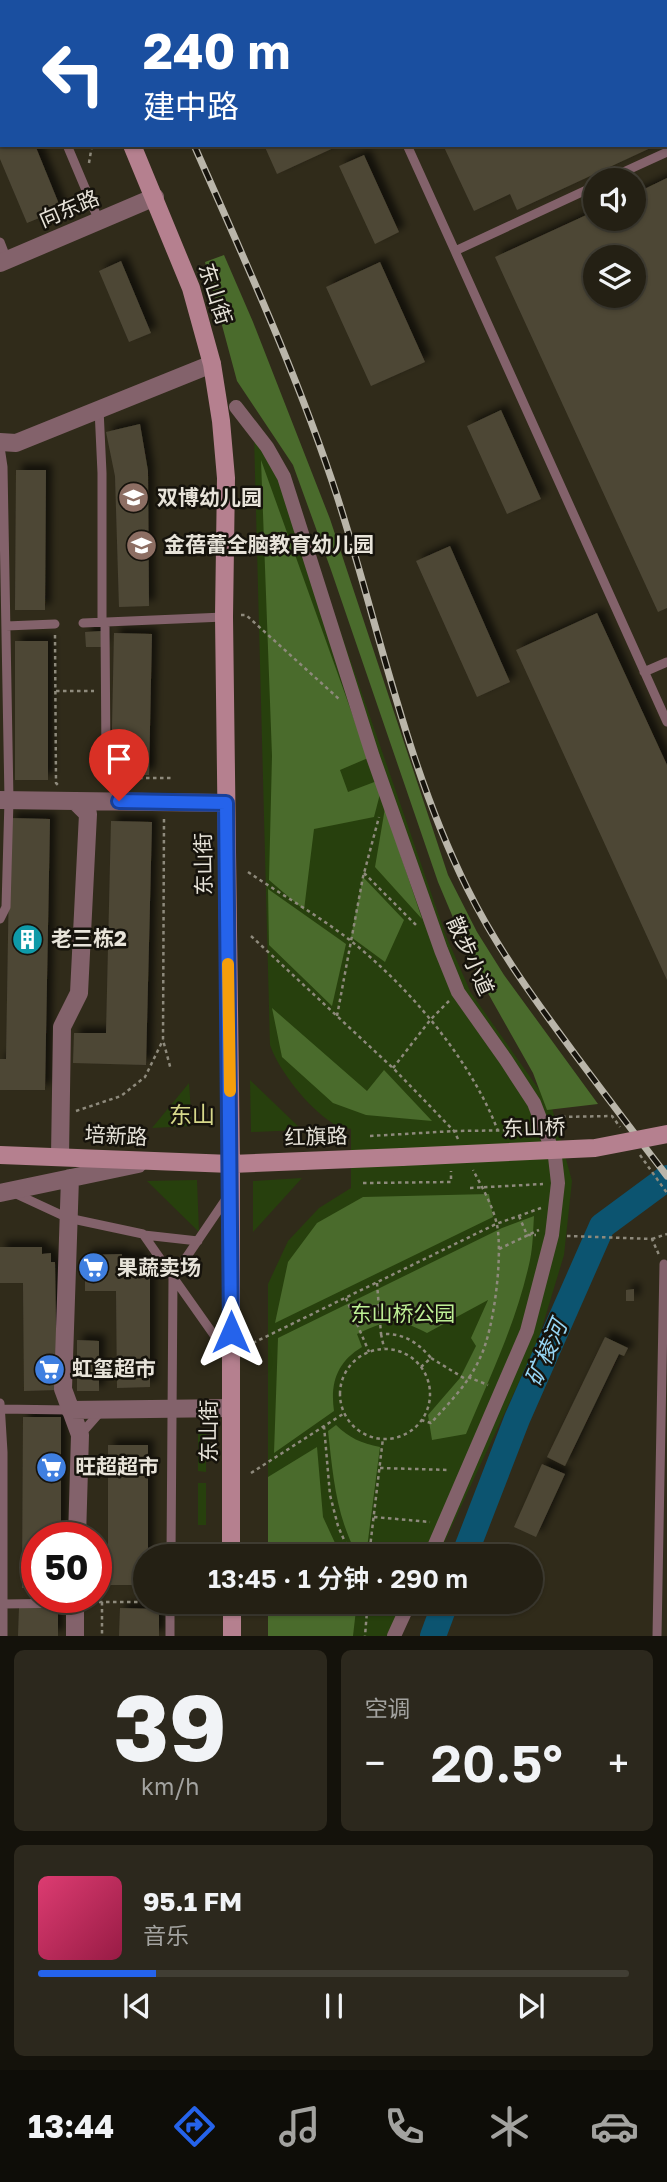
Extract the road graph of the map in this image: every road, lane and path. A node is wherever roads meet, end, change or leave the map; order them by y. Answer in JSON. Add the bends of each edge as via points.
{"nodes":[{"id":1,"x":68,"y":147,"type":"edge"},
{"id":2,"x":133,"y":147,"type":"edge"},
{"id":3,"x":408,"y":147,"type":"edge"},
{"id":4,"x":667,"y":152,"type":"edge"},
{"id":5,"x":633,"y":168,"type":"edge"},
{"id":6,"x":583,"y":192,"type":"edge"},
{"id":7,"x":155,"y":197,"type":"junction"},
{"id":8,"x":99,"y":221,"type":"junction"},
{"id":9,"x":455,"y":251,"type":"junction"},
{"id":10,"x":3,"y":253,"type":"edge"},
{"id":11,"x":212,"y":363,"type":"junction"},
{"id":12,"x":236,"y":407,"type":"dead end"},
{"id":13,"x":99,"y":409,"type":"junction"},
{"id":14,"x":0,"y":445,"type":"edge"},
{"id":15,"x":246,"y":615,"type":"dead end"},
{"id":16,"x":224,"y":617,"type":"junction"},
{"id":17,"x":104,"y":622,"type":"junction"},
{"id":18,"x":83,"y":623,"type":"dead end"},
{"id":19,"x":6,"y":626,"type":"junction"},
{"id":20,"x":55,"y":629,"type":"joint"},
{"id":21,"x":667,"y":662,"type":"edge"},
{"id":22,"x":644,"y":672,"type":"junction"},
{"id":23,"x":55,"y":691,"type":"junction"},
{"id":24,"x":88,"y":691,"type":"dead end"},
{"id":25,"x":342,"y":702,"type":"dead end"},
{"id":26,"x":667,"y":722,"type":"edge"},
{"id":27,"x":106,"y":763,"type":"dead end"},
{"id":28,"x":106,"y":778,"type":"dead end"},
{"id":29,"x":171,"y":778,"type":"dead end"},
{"id":30,"x":385,"y":791,"type":"junction"},
{"id":31,"x":4,"y":800,"type":"edge"},
{"id":32,"x":75,"y":800,"type":"junction"},
{"id":33,"x":164,"y":802,"type":"junction"},
{"id":34,"x":226,"y":803,"type":"junction"},
{"id":35,"x":8,"y":831,"type":"junction"},
{"id":36,"x":0,"y":842,"type":"edge"},
{"id":37,"x":248,"y":872,"type":"dead end"},
{"id":38,"x":364,"y":872,"type":"junction"},
{"id":39,"x":0,"y":919,"type":"edge"},
{"id":40,"x":422,"y":930,"type":"dead end"},
{"id":41,"x":251,"y":936,"type":"dead end"},
{"id":42,"x":350,"y":940,"type":"junction"},
{"id":43,"x":458,"y":992,"type":"junction"},
{"id":44,"x":337,"y":1016,"type":"junction"},
{"id":45,"x":430,"y":1019,"type":"junction"},
{"id":46,"x":163,"y":1040,"type":"junction"},
{"id":47,"x":393,"y":1068,"type":"junction"},
{"id":48,"x":171,"y":1070,"type":"dead end"},
{"id":49,"x":61,"y":1116,"type":"junction"},
{"id":50,"x":544,"y":1124,"type":"junction"},
{"id":51,"x":620,"y":1127,"type":"dead end"},
{"id":52,"x":498,"y":1130,"type":"junction"},
{"id":53,"x":454,"y":1131,"type":"junction"},
{"id":54,"x":667,"y":1134,"type":"edge"},
{"id":55,"x":370,"y":1136,"type":"dead end"},
{"id":56,"x":459,"y":1142,"type":"dead end"},
{"id":57,"x":635,"y":1149,"type":"dead end"},
{"id":58,"x":0,"y":1155,"type":"edge"},
{"id":59,"x":65,"y":1156,"type":"junction"},
{"id":60,"x":402,"y":1157,"type":"joint"},
{"id":61,"x":155,"y":1160,"type":"junction"},
{"id":62,"x":231,"y":1164,"type":"junction"},
{"id":63,"x":471,"y":1165,"type":"dead end"},
{"id":64,"x":69,"y":1178,"type":"junction"},
{"id":65,"x":451,"y":1182,"type":"dead end"},
{"id":66,"x":363,"y":1183,"type":"dead end"},
{"id":67,"x":558,"y":1183,"type":"junction"},
{"id":68,"x":482,"y":1187,"type":"junction"},
{"id":69,"x":470,"y":1188,"type":"dead end"},
{"id":70,"x":5,"y":1192,"type":"edge"},
{"id":71,"x":231,"y":1192,"type":"junction"},
{"id":72,"x":667,"y":1193,"type":"edge"},
{"id":73,"x":556,"y":1203,"type":"junction"},
{"id":74,"x":68,"y":1218,"type":"junction"},
{"id":75,"x":554,"y":1222,"type":"junction"},
{"id":76,"x":496,"y":1224,"type":"junction"},
{"id":77,"x":667,"y":1234,"type":"edge"},
{"id":78,"x":144,"y":1235,"type":"junction"},
{"id":79,"x":578,"y":1236,"type":"dead end"},
{"id":80,"x":652,"y":1240,"type":"junction"},
{"id":81,"x":198,"y":1241,"type":"junction"},
{"id":82,"x":499,"y":1249,"type":"junction"},
{"id":83,"x":664,"y":1264,"type":"joint"},
{"id":84,"x":173,"y":1278,"type":"junction"},
{"id":85,"x":377,"y":1283,"type":"junction"},
{"id":86,"x":346,"y":1298,"type":"junction"},
{"id":87,"x":381,"y":1334,"type":"junction"},
{"id":88,"x":253,"y":1343,"type":"dead end"},
{"id":89,"x":384,"y":1349,"type":"junction"},
{"id":90,"x":369,"y":1352,"type":"junction"},
{"id":91,"x":231,"y":1359,"type":"junction"},
{"id":92,"x":431,"y":1359,"type":"junction"},
{"id":93,"x":421,"y":1367,"type":"junction"},
{"id":94,"x":468,"y":1379,"type":"junction"},
{"id":95,"x":502,"y":1391,"type":"junction"},
{"id":96,"x":1,"y":1407,"type":"edge"},
{"id":97,"x":231,"y":1408,"type":"junction"},
{"id":98,"x":172,"y":1409,"type":"junction"},
{"id":99,"x":70,"y":1410,"type":"junction"},
{"id":100,"x":102,"y":1410,"type":"junction"},
{"id":101,"x":344,"y":1413,"type":"junction"},
{"id":102,"x":421,"y":1420,"type":"junction"},
{"id":103,"x":324,"y":1426,"type":"junction"},
{"id":104,"x":80,"y":1435,"type":"junction"},
{"id":105,"x":383,"y":1438,"type":"junction"},
{"id":106,"x":379,"y":1468,"type":"junction"},
{"id":107,"x":467,"y":1471,"type":"junction"},
{"id":108,"x":251,"y":1473,"type":"dead end"},
{"id":109,"x":374,"y":1517,"type":"junction"},
{"id":110,"x":77,"y":1522,"type":"edge"},
{"id":111,"x":444,"y":1523,"type":"junction"},
{"id":112,"x":171,"y":1544,"type":"edge"},
{"id":113,"x":232,"y":1544,"type":"edge"},
{"id":114,"x":346,"y":1544,"type":"edge"},
{"id":115,"x":371,"y":1544,"type":"edge"},
{"id":116,"x":435,"y":1544,"type":"edge"},
{"id":117,"x":133,"y":1602,"type":"edge"},
{"id":118,"x":21,"y":1603,"type":"edge"},
{"id":119,"x":3,"y":1604,"type":"junction"},
{"id":120,"x":75,"y":1613,"type":"edge"},
{"id":121,"x":170,"y":1614,"type":"edge"},
{"id":122,"x":232,"y":1614,"type":"edge"},
{"id":123,"x":367,"y":1614,"type":"edge"},
{"id":124,"x":404,"y":1614,"type":"edge"},
{"id":125,"x":3,"y":1636,"type":"edge"},
{"id":126,"x":75,"y":1636,"type":"edge"},
{"id":127,"x":102,"y":1636,"type":"edge"},
{"id":128,"x":170,"y":1636,"type":"edge"},
{"id":129,"x":232,"y":1636,"type":"edge"},
{"id":130,"x":365,"y":1636,"type":"edge"},
{"id":131,"x":394,"y":1636,"type":"edge"},
{"id":132,"x":657,"y":1636,"type":"edge"}],
"edges":[{"from":1,"to":8,"type":"lane"},
{"from":2,"to":7,"type":"main road","name":"东山街"},
{"from":3,"to":9,"type":"lane"},
{"from":4,"to":5,"type":"lane"},
{"from":6,"to":9,"type":"lane"},
{"from":7,"to":8,"type":"street","name":"向东路"},
{"from":7,"to":11,"type":"main road","name":"东山街","via":[[191,288]]},
{"from":8,"to":10,"type":"street","name":"向东路"},
{"from":9,"to":22,"type":"lane"},
{"from":11,"to":13,"type":"street"},
{"from":11,"to":16,"type":"main road","name":"东山街","via":[[226,478]]},
{"from":12,"to":30,"type":"street","name":"散步小道","via":[[284,477]]},
{"from":13,"to":14,"type":"street","via":[[16,443]]},
{"from":13,"to":17,"type":"lane"},
{"from":14,"to":19,"type":"lane"},
{"from":15,"to":25,"type":"path"},
{"from":16,"to":17,"type":"lane"},
{"from":16,"to":34,"type":"main road","name":"东山街"},
{"from":17,"to":18,"type":"lane"},
{"from":17,"to":27,"type":"lane"},
{"from":19,"to":20,"type":"lane"},
{"from":19,"to":31,"type":"lane"},
{"from":20,"to":23,"type":"path"},
{"from":21,"to":22,"type":"lane"},
{"from":22,"to":26,"type":"lane"},
{"from":23,"to":24,"type":"path"},
{"from":23,"to":32,"type":"path","via":[[56,783]]},
{"from":28,"to":29,"type":"path"},
{"from":30,"to":38,"type":"path"},
{"from":30,"to":43,"type":"street","name":"散步小道"},
{"from":31,"to":32,"type":"street"},
{"from":31,"to":35,"type":"lane"},
{"from":32,"to":33,"type":"street"},
{"from":32,"to":49,"type":"street","via":[[88,814],[79,993],[62,1027]]},
{"from":33,"to":34,"type":"street"},
{"from":33,"to":46,"type":"path"},
{"from":34,"to":62,"type":"main road","name":"东山街"},
{"from":35,"to":36,"type":"lane"},
{"from":35,"to":39,"type":"lane","via":[[6,907]]},
{"from":37,"to":42,"type":"path"},
{"from":38,"to":40,"type":"path"},
{"from":38,"to":42,"type":"path"},
{"from":41,"to":44,"type":"path"},
{"from":42,"to":44,"type":"path"},
{"from":42,"to":45,"type":"path"},
{"from":43,"to":45,"type":"path"},
{"from":43,"to":50,"type":"street","name":"散步小道"},
{"from":44,"to":47,"type":"path"},
{"from":45,"to":47,"type":"path"},
{"from":45,"to":52,"type":"path","via":[[463,1066]]},
{"from":46,"to":48,"type":"path"},
{"from":46,"to":49,"type":"path","via":[[145,1077],[121,1096]]},
{"from":47,"to":53,"type":"path"},
{"from":49,"to":59,"type":"street"},
{"from":50,"to":51,"type":"path","via":[[612,1116]]},
{"from":50,"to":52,"type":"path"},
{"from":50,"to":67,"type":"street","name":"散步小道"},
{"from":52,"to":53,"type":"path"},
{"from":53,"to":55,"type":"path"},
{"from":53,"to":56,"type":"path"},
{"from":54,"to":60,"type":"main road","name":"东山桥","bridge":true,"via":[[595,1148]]},
{"from":57,"to":72,"type":"path"},
{"from":58,"to":59,"type":"main road","name":"培新路"},
{"from":59,"to":61,"type":"main road","name":"培新路"},
{"from":59,"to":64,"type":"lane"},
{"from":60,"to":62,"type":"main road","name":"红旗路"},
{"from":61,"to":62,"type":"main road","name":"培新路"},
{"from":61,"to":64,"type":"street"},
{"from":62,"to":71,"type":"main road","name":"东山街"},
{"from":63,"to":68,"type":"path"},
{"from":64,"to":70,"type":"street"},
{"from":64,"to":74,"type":"street"},
{"from":65,"to":66,"type":"path"},
{"from":67,"to":68,"type":"path"},
{"from":67,"to":73,"type":"street","name":"散步小道"},
{"from":68,"to":69,"type":"path"},
{"from":68,"to":76,"type":"path"},
{"from":70,"to":74,"type":"lane"},
{"from":71,"to":81,"type":"lane"},
{"from":71,"to":91,"type":"main road","name":"东山街"},
{"from":73,"to":75,"type":"street","name":"散步小道"},
{"from":73,"to":76,"type":"path"},
{"from":74,"to":78,"type":"lane"},
{"from":74,"to":99,"type":"street","via":[[63,1390]]},
{"from":75,"to":82,"type":"path"},
{"from":75,"to":95,"type":"street","name":"散步小道","via":[[527,1331]]},
{"from":76,"to":82,"type":"path"},
{"from":76,"to":85,"type":"path"},
{"from":77,"to":80,"type":"path"},
{"from":78,"to":81,"type":"lane"},
{"from":78,"to":84,"type":"lane"},
{"from":79,"to":80,"type":"path"},
{"from":80,"to":83,"type":"path"},
{"from":81,"to":84,"type":"lane"},
{"from":82,"to":94,"type":"path","via":[[491,1322],[481,1357]]},
{"from":83,"to":132,"type":"lane"},
{"from":84,"to":91,"type":"lane"},
{"from":84,"to":98,"type":"lane"},
{"from":85,"to":86,"type":"path"},
{"from":85,"to":87,"type":"path"},
{"from":86,"to":88,"type":"path"},
{"from":86,"to":90,"type":"path"},
{"from":87,"to":89,"type":"path"},
{"from":87,"to":92,"type":"path","via":[[419,1344]]},
{"from":89,"to":90,"type":"path"},
{"from":89,"to":93,"type":"path","via":[[399,1351]]},
{"from":90,"to":101,"type":"path","via":[[346,1370],[340,1392]]},
{"from":91,"to":97,"type":"main road","name":"东山街"},
{"from":92,"to":93,"type":"path"},
{"from":92,"to":94,"type":"path"},
{"from":93,"to":102,"type":"path","via":[[430,1398]]},
{"from":94,"to":95,"type":"path"},
{"from":94,"to":102,"type":"path","via":[[431,1423]]},
{"from":95,"to":107,"type":"street","name":"散步小道"},
{"from":96,"to":99,"type":"lane"},
{"from":96,"to":119,"type":"lane"},
{"from":97,"to":98,"type":"street"},
{"from":97,"to":113,"type":"main road","name":"东山街"},
{"from":98,"to":100,"type":"street"},
{"from":98,"to":112,"type":"lane"},
{"from":99,"to":100,"type":"street"},
{"from":99,"to":104,"type":"street"},
{"from":100,"to":104,"type":"lane"},
{"from":101,"to":103,"type":"path"},
{"from":101,"to":105,"type":"path","via":[[364,1434]]},
{"from":102,"to":105,"type":"path","via":[[407,1434]]},
{"from":103,"to":108,"type":"path"},
{"from":103,"to":114,"type":"path","via":[[330,1495]]},
{"from":104,"to":110,"type":"street"},
{"from":105,"to":106,"type":"path"},
{"from":106,"to":107,"type":"path"},
{"from":106,"to":109,"type":"path"},
{"from":107,"to":111,"type":"street","name":"散步小道"},
{"from":109,"to":111,"type":"path"},
{"from":109,"to":115,"type":"path"},
{"from":111,"to":116,"type":"street","name":"散步小道"},
{"from":117,"to":127,"type":"path","via":[[102,1602]]},
{"from":118,"to":119,"type":"lane"},
{"from":119,"to":125,"type":"lane"},
{"from":120,"to":126,"type":"street"},
{"from":121,"to":128,"type":"lane"},
{"from":122,"to":129,"type":"main road"},
{"from":123,"to":130,"type":"path"},
{"from":124,"to":131,"type":"street"}]}
